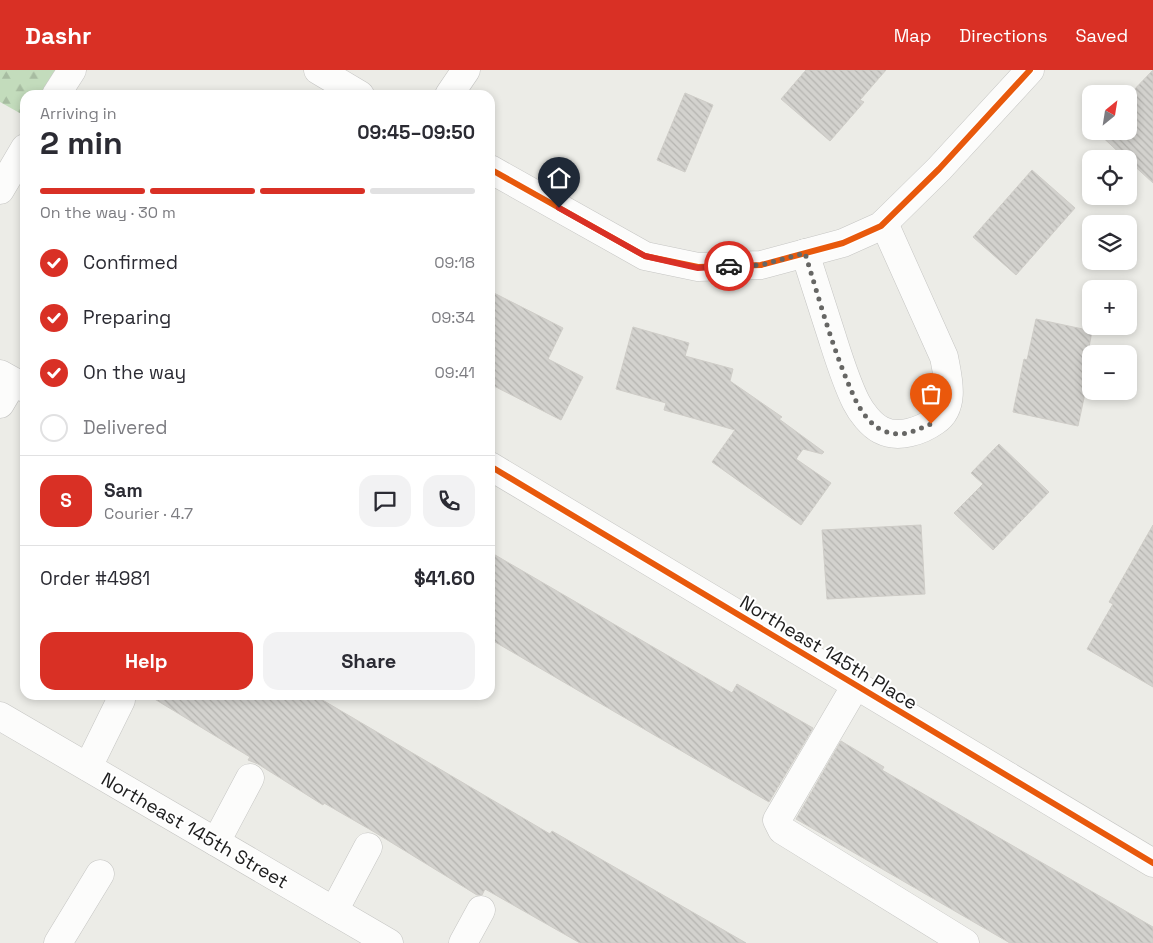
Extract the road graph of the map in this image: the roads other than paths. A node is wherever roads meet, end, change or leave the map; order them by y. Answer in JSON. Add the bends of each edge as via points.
{"nodes":[{"id":1,"x":72,"y":70,"type":"edge"},
{"id":2,"x":318,"y":70,"type":"edge"},
{"id":3,"x":466,"y":70,"type":"edge"},
{"id":4,"x":1030,"y":70,"type":"edge"},
{"id":5,"x":59,"y":90,"type":"edge"},
{"id":6,"x":352,"y":90,"type":"edge"},
{"id":7,"x":452,"y":90,"type":"edge"},
{"id":8,"x":20,"y":156,"type":"edge"},
{"id":9,"x":495,"y":172,"type":"edge"},
{"id":10,"x":0,"y":190,"type":"edge"},
{"id":11,"x":884,"y":223,"type":"junction"},
{"id":12,"x":805,"y":253,"type":"junction"},
{"id":13,"x":495,"y":469,"type":"edge"},
{"id":14,"x":856,"y":685,"type":"junction"},
{"id":15,"x":121,"y":700,"type":"dead end"},
{"id":16,"x":0,"y":716,"type":"edge"},
{"id":17,"x":88,"y":767,"type":"junction"},
{"id":18,"x":250,"y":778,"type":"dead end"},
{"id":19,"x":216,"y":842,"type":"junction"},
{"id":20,"x":368,"y":846,"type":"dead end"},
{"id":21,"x":1153,"y":863,"type":"edge"},
{"id":22,"x":100,"y":874,"type":"dead end"},
{"id":23,"x":481,"y":910,"type":"dead end"},
{"id":24,"x":334,"y":911,"type":"junction"},
{"id":25,"x":58,"y":943,"type":"edge"},
{"id":26,"x":389,"y":943,"type":"edge"},
{"id":27,"x":463,"y":943,"type":"edge"},
{"id":28,"x":965,"y":943,"type":"edge"}],
"edges":[{"from":1,"to":5,"type":"street"},
{"from":2,"to":6,"type":"street"},
{"from":3,"to":7,"type":"street"},
{"from":4,"to":11,"type":"street","via":[[939,169]]},
{"from":8,"to":10,"type":"street"},
{"from":9,"to":12,"type":"street","via":[[645,256],[698,268],[761,265]]},
{"from":11,"to":12,"type":"street","via":[[843,243]]},
{"from":11,"to":12,"type":"street","via":[[944,357],[948,376],[949,401],[942,416],[907,434],[883,431],[856,403]]},
{"from":13,"to":14,"type":"street","name":"Northeast 145th Place"},
{"from":14,"to":21,"type":"street","name":"Northeast 145th Place"},
{"from":14,"to":28,"type":"street","via":[[777,820],[782,830]]},
{"from":15,"to":17,"type":"street"},
{"from":16,"to":17,"type":"street","name":"Northeast 145th Street"},
{"from":17,"to":19,"type":"street","name":"Northeast 145th Street"},
{"from":18,"to":19,"type":"street"},
{"from":19,"to":24,"type":"street","name":"Northeast 145th Street"},
{"from":20,"to":24,"type":"street"},
{"from":22,"to":25,"type":"street"},
{"from":23,"to":27,"type":"street"},
{"from":24,"to":26,"type":"street","name":"Northeast 145th Street"}]}
